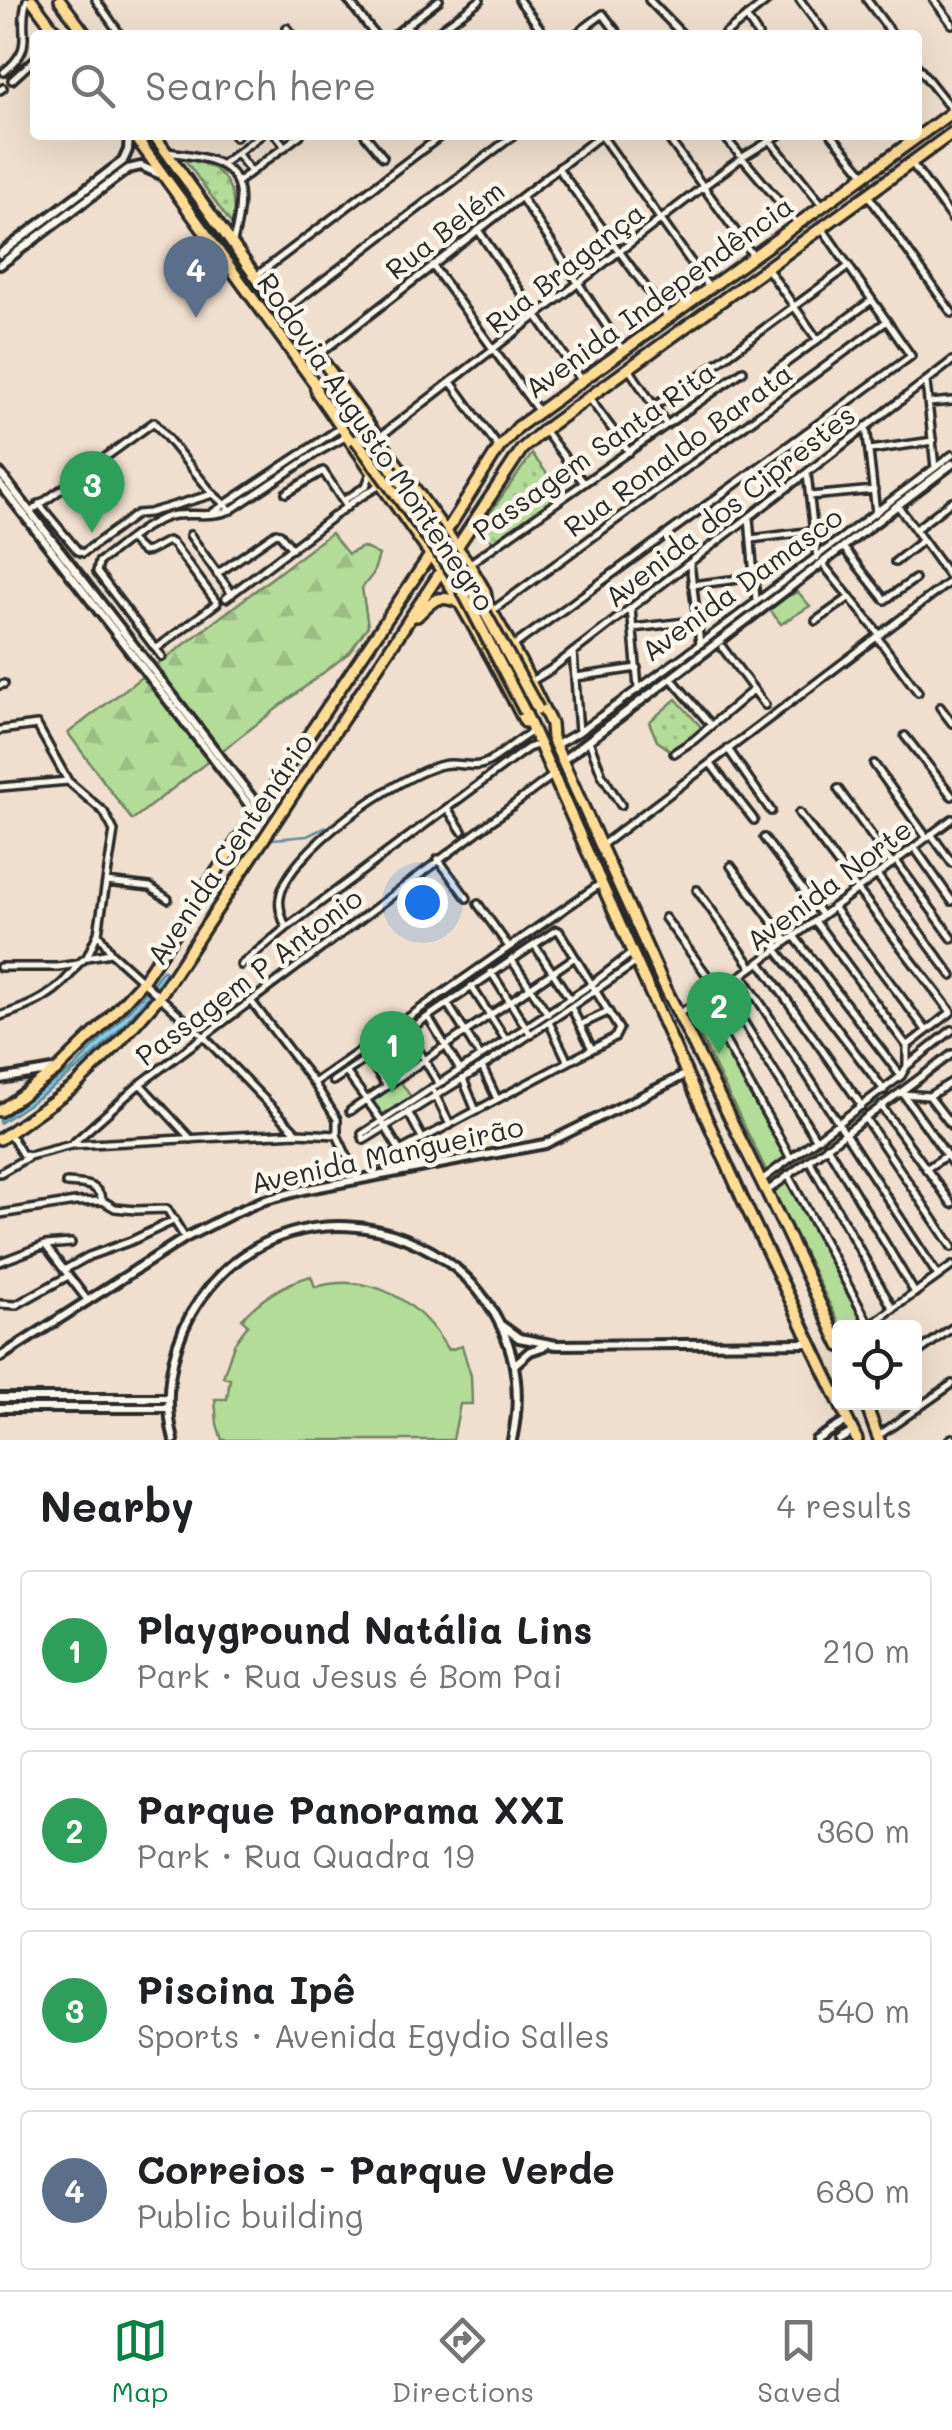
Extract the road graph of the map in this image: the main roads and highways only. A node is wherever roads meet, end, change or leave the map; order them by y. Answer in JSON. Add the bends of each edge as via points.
{"nodes":[{"id":1,"x":30,"y":0,"type":"edge"},
{"id":2,"x":60,"y":0,"type":"edge"},
{"id":3,"x":54,"y":30,"type":"edge"},
{"id":4,"x":82,"y":30,"type":"edge"},
{"id":5,"x":952,"y":111,"type":"edge"},
{"id":6,"x":922,"y":130,"type":"edge"},
{"id":7,"x":952,"y":133,"type":"edge"},
{"id":8,"x":136,"y":140,"type":"edge"},
{"id":9,"x":157,"y":140,"type":"edge"},
{"id":10,"x":905,"y":140,"type":"edge"},
{"id":11,"x":315,"y":359,"type":"junction"},
{"id":12,"x":315,"y":384,"type":"junction"},
{"id":13,"x":348,"y":435,"type":"junction"},
{"id":14,"x":431,"y":511,"type":"junction"},
{"id":15,"x":446,"y":530,"type":"junction"},
{"id":16,"x":418,"y":536,"type":"junction"},
{"id":17,"x":458,"y":547,"type":"junction"},
{"id":18,"x":429,"y":553,"type":"junction"},
{"id":19,"x":419,"y":569,"type":"junction"},
{"id":20,"x":441,"y":570,"type":"junction"},
{"id":21,"x":459,"y":600,"type":"junction"},
{"id":22,"x":489,"y":607,"type":"junction"},
{"id":23,"x":406,"y":624,"type":"junction"},
{"id":24,"x":534,"y":732,"type":"junction"},
{"id":25,"x":554,"y":741,"type":"junction"},
{"id":26,"x":254,"y":809,"type":"junction"},
{"id":27,"x":256,"y":848,"type":"junction"},
{"id":28,"x":211,"y":882,"type":"junction"},
{"id":29,"x":227,"y":891,"type":"junction"},
{"id":30,"x":199,"y":900,"type":"junction"},
{"id":31,"x":214,"y":912,"type":"junction"},
{"id":32,"x":0,"y":1111,"type":"edge"},
{"id":33,"x":3,"y":1137,"type":"edge"},
{"id":34,"x":832,"y":1329,"type":"edge"},
{"id":35,"x":868,"y":1410,"type":"edge"},
{"id":36,"x":855,"y":1436,"type":"edge"},
{"id":37,"x":878,"y":1438,"type":"edge"}],
"edges":[{"from":1,"to":3,"type":"main road"},
{"from":2,"to":4,"type":"main road"},
{"from":5,"to":6,"type":"main road","name":"Avenida Independência"},
{"from":7,"to":17,"type":"main road","name":"Avenida Independência","via":[[544,430],[515,459]]},
{"from":8,"to":12,"type":"main road","name":"Rodovia Augusto Montenegro"},
{"from":9,"to":11,"type":"main road","name":"Rodovia Augusto Montenegro"},
{"from":10,"to":15,"type":"main road","name":"Avenida Independência","via":[[518,427]]},
{"from":11,"to":14,"type":"main road","name":"Rodovia Augusto Montenegro"},
{"from":11,"to":25,"type":"main road","bridge":true,"via":[[461,569]]},
{"from":12,"to":13,"type":"main road"},
{"from":12,"to":13,"type":"main road","name":"Rodovia Augusto Montenegro"},
{"from":13,"to":16,"type":"main road","name":"Rodovia Augusto Montenegro","via":[[372,473],[372,487]]},
{"from":13,"to":24,"type":"main road","bridge":true,"via":[[453,573]]},
{"from":14,"to":15,"type":"main road","name":"Rodovia Augusto Montenegro"},
{"from":14,"to":16,"type":"main road","via":[[434,532]]},
{"from":15,"to":17,"type":"main road","name":"Rodovia Augusto Montenegro"},
{"from":15,"to":18,"type":"main road","name":"Avenida Independência"},
{"from":16,"to":18,"type":"main road","name":"Rodovia Augusto Montenegro"},
{"from":16,"to":19,"type":"main road"},
{"from":17,"to":20,"type":"main road","name":"Avenida Centenário"},
{"from":17,"to":22,"type":"main road","name":"Rodovia Augusto Montenegro"},
{"from":18,"to":19,"type":"main road","name":"Avenida Centenário"},
{"from":18,"to":20,"type":"main road","name":"Rodovia Augusto Montenegro"},
{"from":19,"to":26,"type":"main road","name":"Avenida Centenário"},
{"from":20,"to":21,"type":"main road","name":"Rodovia Augusto Montenegro"},
{"from":20,"to":23,"type":"main road","name":"Avenida Centenário"},
{"from":21,"to":22,"type":"main road","via":[[448,570],[457,562],[467,567]]},
{"from":21,"to":23,"type":"main road","via":[[433,599]]},
{"from":21,"to":24,"type":"main road","name":"Rodovia Augusto Montenegro"},
{"from":22,"to":25,"type":"main road","name":"Rodovia Augusto Montenegro"},
{"from":23,"to":27,"type":"main road","name":"Avenida Centenário"},
{"from":24,"to":36,"type":"main road","name":"Rodovia Augusto Montenegro"},
{"from":25,"to":34,"type":"main road","name":"Rodovia Augusto Montenegro"},
{"from":26,"to":27,"type":"main road","via":[[267,822]]},
{"from":26,"to":28,"type":"main road","name":"Avenida Centenário"},
{"from":27,"to":29,"type":"main road","name":"Avenida Centenário"},
{"from":28,"to":29,"type":"main road","via":[[217,894]]},
{"from":28,"to":30,"type":"main road","name":"Avenida Centenário"},
{"from":29,"to":31,"type":"main road","name":"Avenida Centenário"},
{"from":30,"to":31,"type":"main road","via":[[213,902]]},
{"from":30,"to":32,"type":"main road","name":"Avenida Centenário","via":[[144,983],[58,1069]]},
{"from":31,"to":33,"type":"main road","name":"Avenida Centenário","via":[[116,1046]]},
{"from":35,"to":37,"type":"main road"}]}
